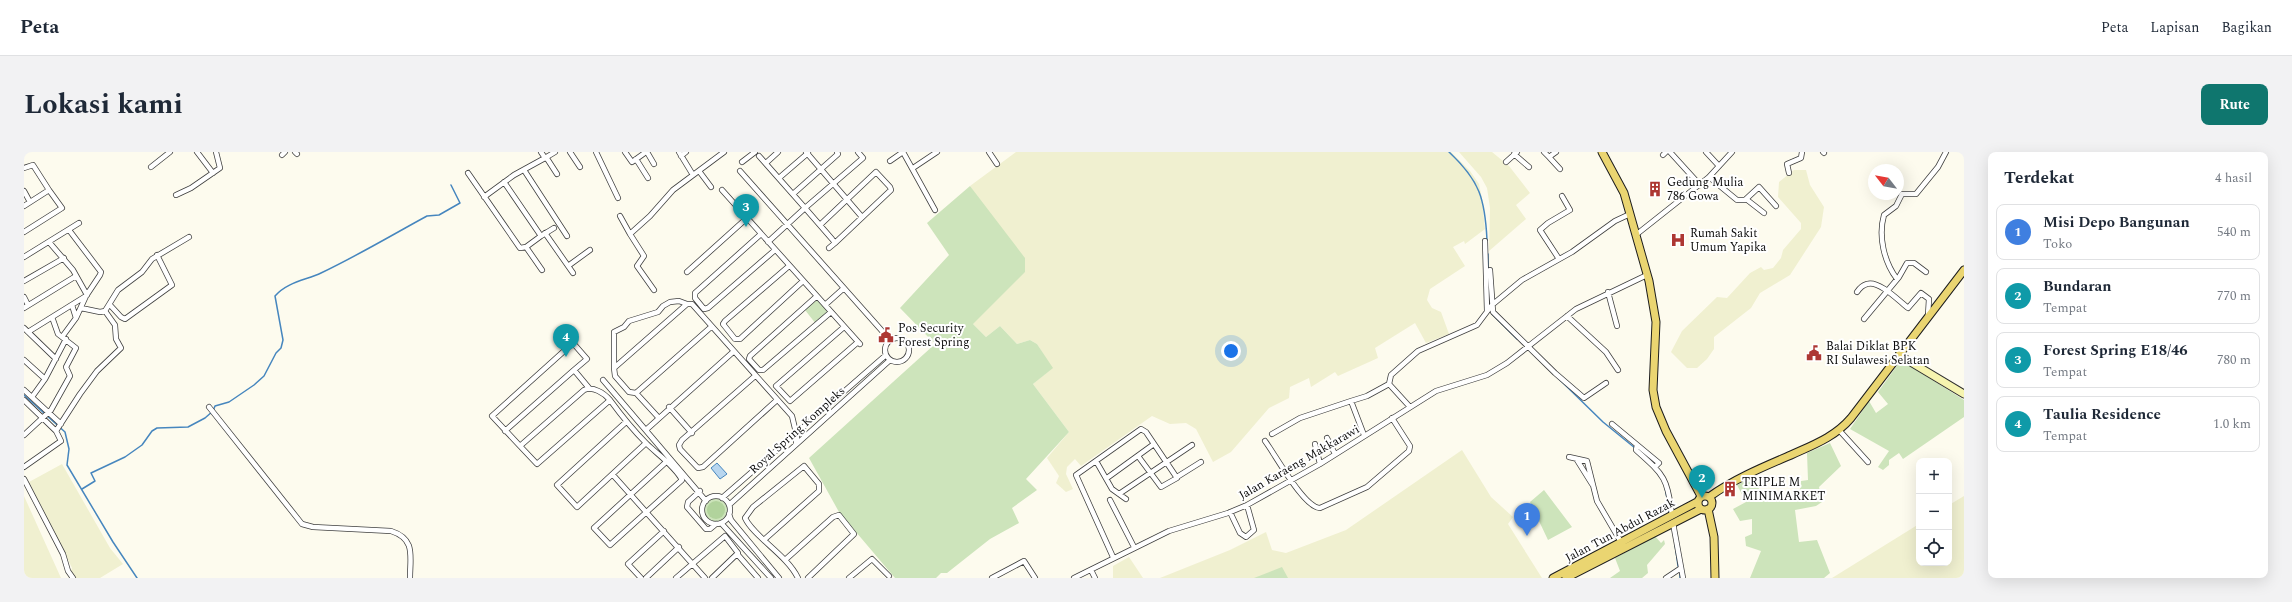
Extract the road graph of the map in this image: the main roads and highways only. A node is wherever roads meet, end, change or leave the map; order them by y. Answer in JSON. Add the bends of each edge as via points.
{"nodes":[{"id":1,"x":1602,"y":152,"type":"edge"},
{"id":2,"x":1964,"y":270,"type":"edge"},
{"id":3,"x":1703,"y":499,"type":"junction"},
{"id":4,"x":1705,"y":510,"type":"junction"},
{"id":5,"x":1672,"y":519,"type":"junction"},
{"id":6,"x":1619,"y":545,"type":"junction"},
{"id":7,"x":1571,"y":577,"type":"edge"},
{"id":8,"x":1553,"y":578,"type":"edge"},
{"id":9,"x":1715,"y":578,"type":"edge"}],
"edges":[{"from":1,"to":3,"type":"main road","via":[[1620,183],[1647,275],[1656,322],[1654,398],[1662,423]]},
{"from":2,"to":3,"type":"main road","name":"Jalan Tun Abdul Razak","via":[[1851,418],[1839,430],[1820,442],[1740,478]]},
{"from":3,"to":4,"type":"main road"},
{"from":3,"to":4,"type":"main road","via":[[1712,504]]},
{"from":3,"to":5,"type":"main road","name":"Jalan Tun Abdul Razak"},
{"from":4,"to":5,"type":"main road","name":"Jalan Tun Abdul Razak"},
{"from":4,"to":9,"type":"main road","via":[[1714,537]]},
{"from":5,"to":6,"type":"main road","name":"Jalan Tun Abdul Razak"},
{"from":6,"to":7,"type":"main road","name":"Jalan Tun Abdul Razak"},
{"from":6,"to":8,"type":"main road","name":"Jalan Tun Abdul Razak"}]}
